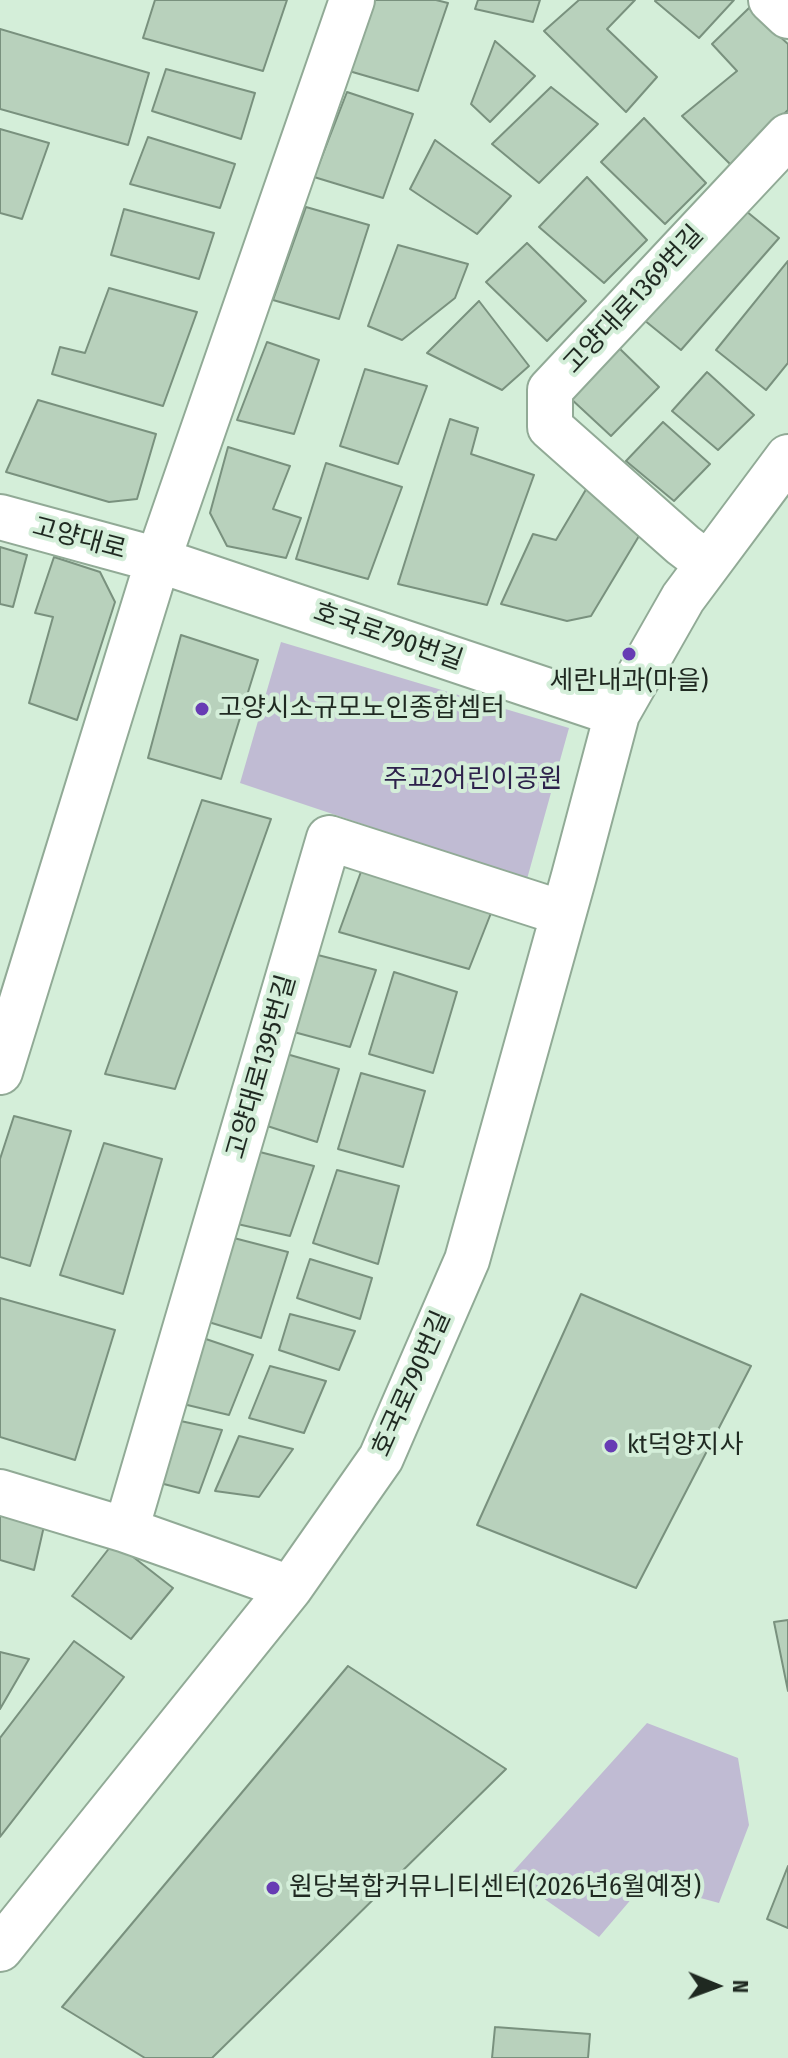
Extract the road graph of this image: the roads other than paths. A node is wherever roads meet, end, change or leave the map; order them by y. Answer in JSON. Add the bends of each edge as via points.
{"nodes":[{"id":1,"x":352,"y":0,"type":"edge"},
{"id":2,"x":771,"y":0,"type":"edge"},
{"id":3,"x":788,"y":16,"type":"edge"},
{"id":4,"x":788,"y":136,"type":"edge"},
{"id":5,"x":788,"y":457,"type":"edge"},
{"id":6,"x":0,"y":517,"type":"edge"},
{"id":7,"x":158,"y":560,"type":"junction"},
{"id":8,"x":708,"y":564,"type":"junction"},
{"id":9,"x":617,"y":714,"type":"junction"},
{"id":10,"x":562,"y":913,"type":"junction"},
{"id":11,"x":0,"y":1072,"type":"edge"},
{"id":12,"x":0,"y":1492,"type":"edge"},
{"id":13,"x":126,"y":1530,"type":"junction"},
{"id":14,"x":290,"y":1588,"type":"junction"},
{"id":15,"x":0,"y":1949,"type":"edge"}],
"edges":[{"from":1,"to":7,"type":"street"},
{"from":2,"to":3,"type":"street"},
{"from":4,"to":8,"type":"street","name":"고양대로1369번길","via":[[550,390],[550,427]]},
{"from":5,"to":8,"type":"street","name":"호국로790번길"},
{"from":6,"to":7,"type":"street","name":"고양대로"},
{"from":7,"to":9,"type":"street","name":"호국로790번길"},
{"from":7,"to":11,"type":"street"},
{"from":8,"to":9,"type":"street","name":"호국로790번길"},
{"from":9,"to":10,"type":"street","name":"호국로790번길"},
{"from":10,"to":13,"type":"street","name":"고양대로1395번길","via":[[329,838]]},
{"from":10,"to":14,"type":"street","name":"호국로790번길","via":[[467,1260],[381,1458]]},
{"from":12,"to":13,"type":"street"},
{"from":13,"to":14,"type":"street"},
{"from":14,"to":15,"type":"street","name":"호국로790번길"}]}
